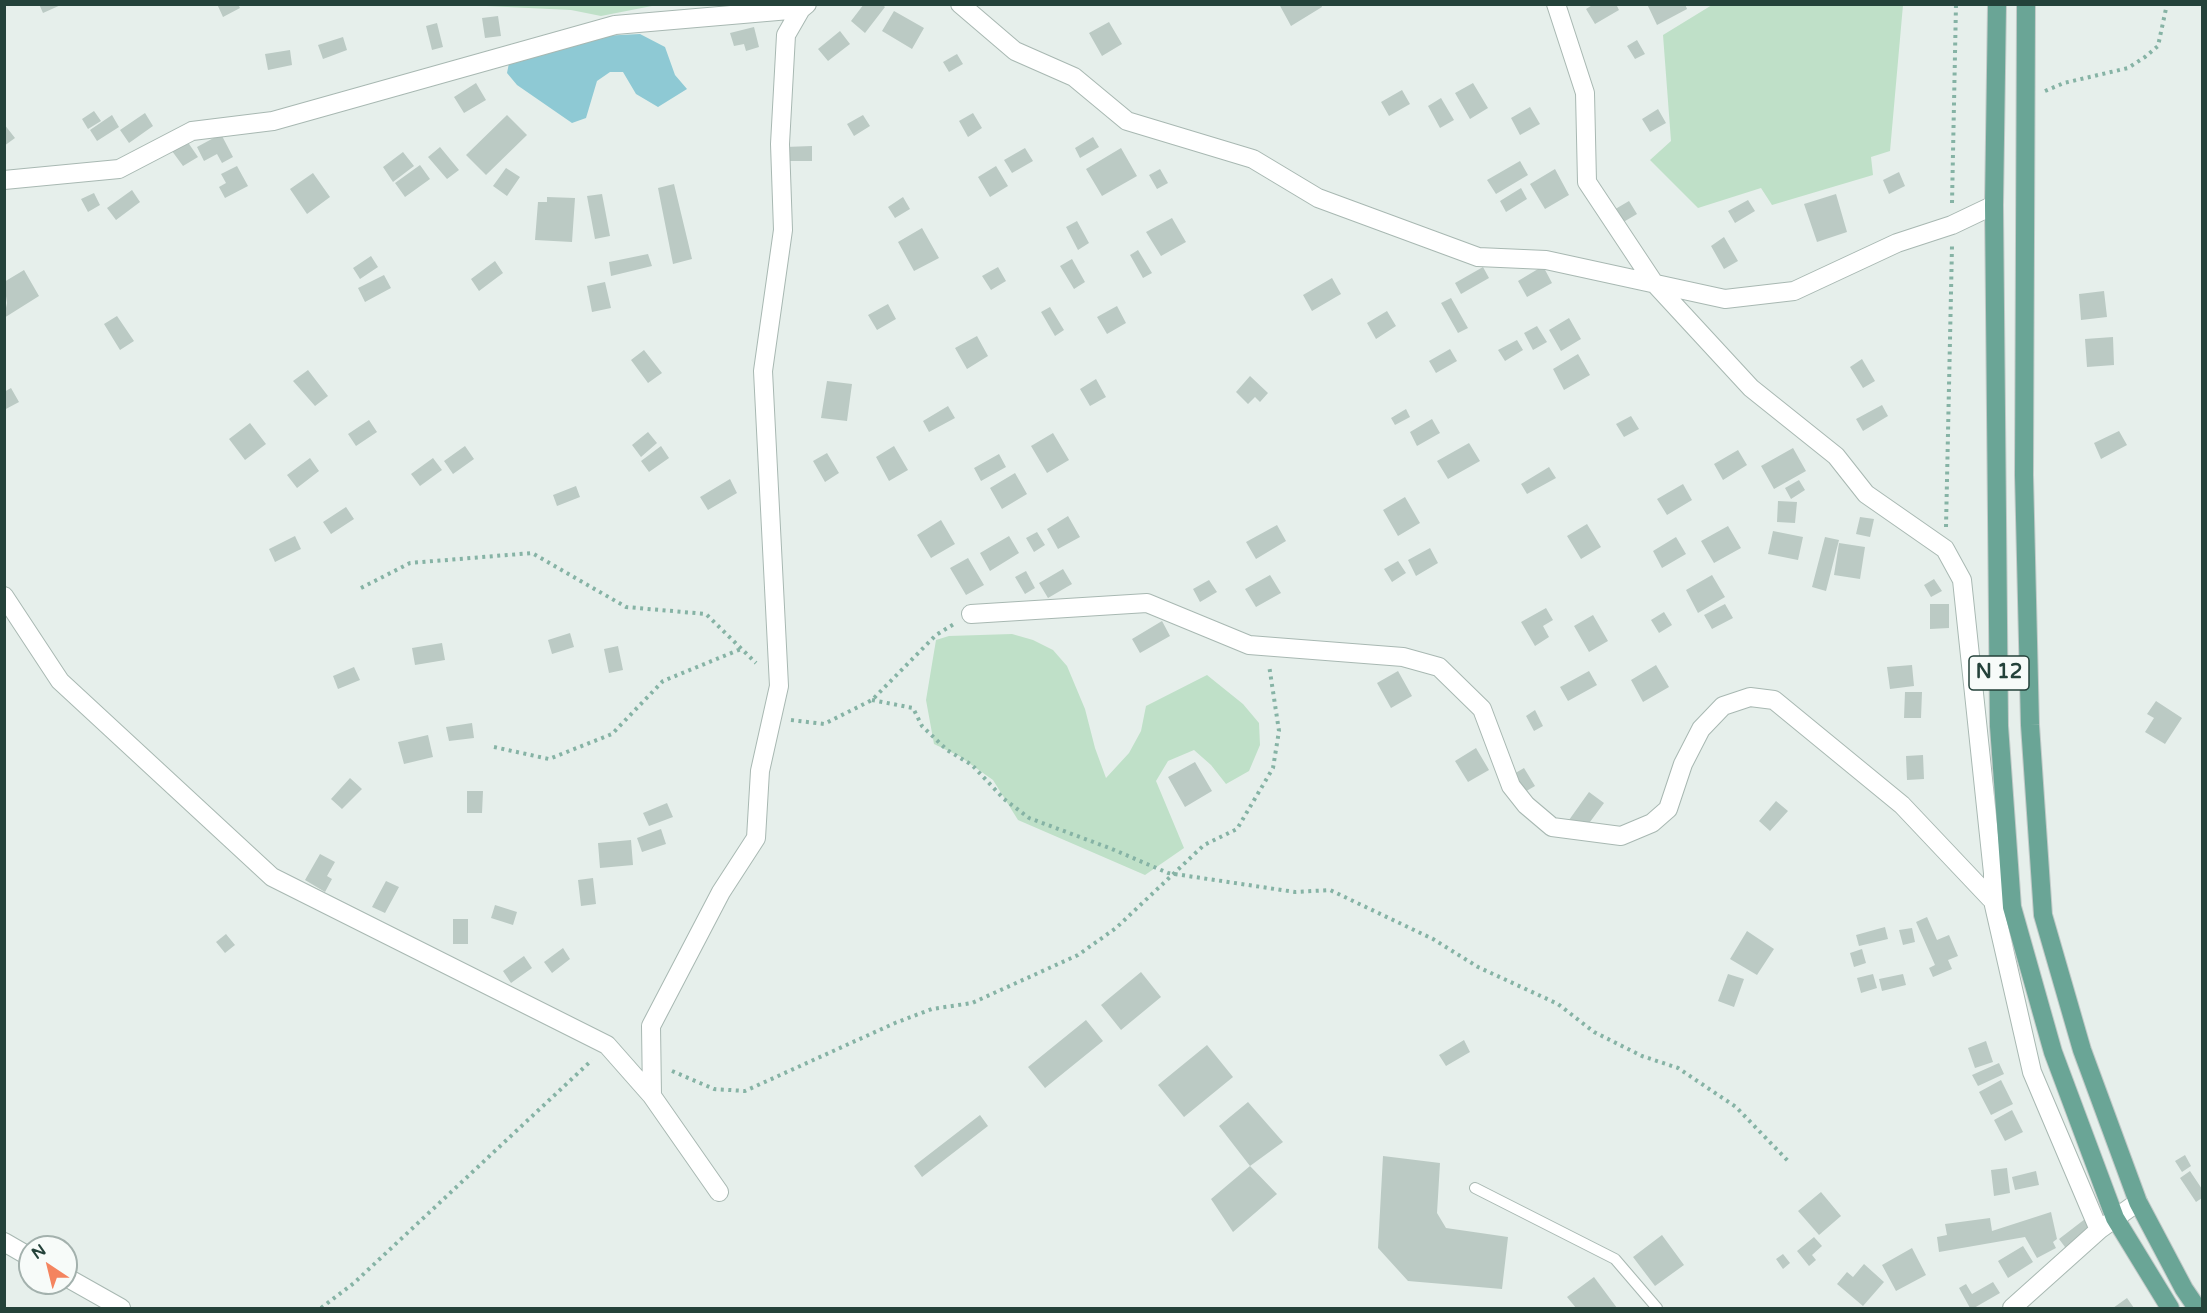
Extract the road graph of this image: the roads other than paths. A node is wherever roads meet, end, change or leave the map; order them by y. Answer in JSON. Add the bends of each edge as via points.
{"nodes":[{"id":1,"x":960,"y":4,"type":"edge"},
{"id":2,"x":1556,"y":4,"type":"edge"},
{"id":3,"x":1997,"y":4,"type":"edge"},
{"id":4,"x":2026,"y":4,"type":"edge"},
{"id":5,"x":804,"y":7,"type":"edge"},
{"id":6,"x":4,"y":180,"type":"edge"},
{"id":7,"x":1994,"y":205,"type":"junction"},
{"id":8,"x":1654,"y":283,"type":"junction"},
{"id":9,"x":4,"y":596,"type":"edge"},
{"id":10,"x":971,"y":614,"type":"road end"},
{"id":11,"x":1993,"y":901,"type":"junction"},
{"id":12,"x":2012,"y":907,"type":"junction"},
{"id":13,"x":652,"y":1096,"type":"junction"},
{"id":14,"x":1475,"y":1188,"type":"dead end"},
{"id":15,"x":719,"y":1192,"type":"dead end"},
{"id":16,"x":2138,"y":1202,"type":"junction"},
{"id":17,"x":2115,"y":1218,"type":"junction"},
{"id":18,"x":2099,"y":1230,"type":"junction"},
{"id":19,"x":4,"y":1242,"type":"edge"},
{"id":20,"x":18,"y":1250,"type":"edge"},
{"id":21,"x":78,"y":1284,"type":"edge"},
{"id":22,"x":121,"y":1308,"type":"edge"},
{"id":23,"x":1657,"y":1308,"type":"edge"},
{"id":24,"x":2012,"y":1308,"type":"edge"},
{"id":25,"x":2170,"y":1308,"type":"edge"},
{"id":26,"x":2197,"y":1308,"type":"edge"}],
"edges":[{"from":1,"to":8,"type":"street","via":[[1015,51],[1074,77],[1127,121],[1253,159],[1318,198],[1478,257],[1546,260]]},
{"from":2,"to":8,"type":"street","via":[[1585,93],[1587,182]]},
{"from":3,"to":7,"type":"main road","number":"N 12"},
{"from":4,"to":16,"type":"main road","number":"N 12","via":[[2024,475],[2030,725],[2043,915],[2082,1050]]},
{"from":5,"to":6,"type":"street","via":[[615,25],[273,121],[192,131],[119,169]]},
{"from":5,"to":13,"type":"street","via":[[786,35],[780,144],[783,230],[763,371],[779,686],[760,771],[756,838],[721,892],[651,1026]]},
{"from":7,"to":8,"type":"street","via":[[1952,225],[1897,243],[1794,291],[1725,299]]},
{"from":7,"to":12,"type":"main road","number":"N 12","via":[[1999,726]]},
{"from":8,"to":11,"type":"street","via":[[1751,388],[1836,456],[1866,494],[1946,549],[1962,580]]},
{"from":9,"to":13,"type":"street","via":[[60,681],[272,876],[607,1046]]},
{"from":10,"to":11,"type":"street","via":[[1147,603],[1250,645],[1403,657],[1439,667],[1482,708],[1511,786],[1526,805],[1552,827],[1621,836],[1652,823],[1668,809],[1683,764],[1701,729],[1723,706],[1750,697],[1774,700],[1902,805]]},
{"from":11,"to":12,"type":"street"},
{"from":11,"to":18,"type":"street","via":[[2032,1072]]},
{"from":12,"to":17,"type":"main road","number":"N 12","via":[[2053,1052]]},
{"from":13,"to":15,"type":"street"},
{"from":14,"to":23,"type":"lane","via":[[1615,1259]]},
{"from":16,"to":17,"type":"street"},
{"from":16,"to":26,"type":"main road","number":"N 12"},
{"from":17,"to":18,"type":"street"},
{"from":17,"to":25,"type":"main road","number":"N 12"},
{"from":18,"to":24,"type":"street"},
{"from":19,"to":20,"type":"street"},
{"from":21,"to":22,"type":"street"}]}
